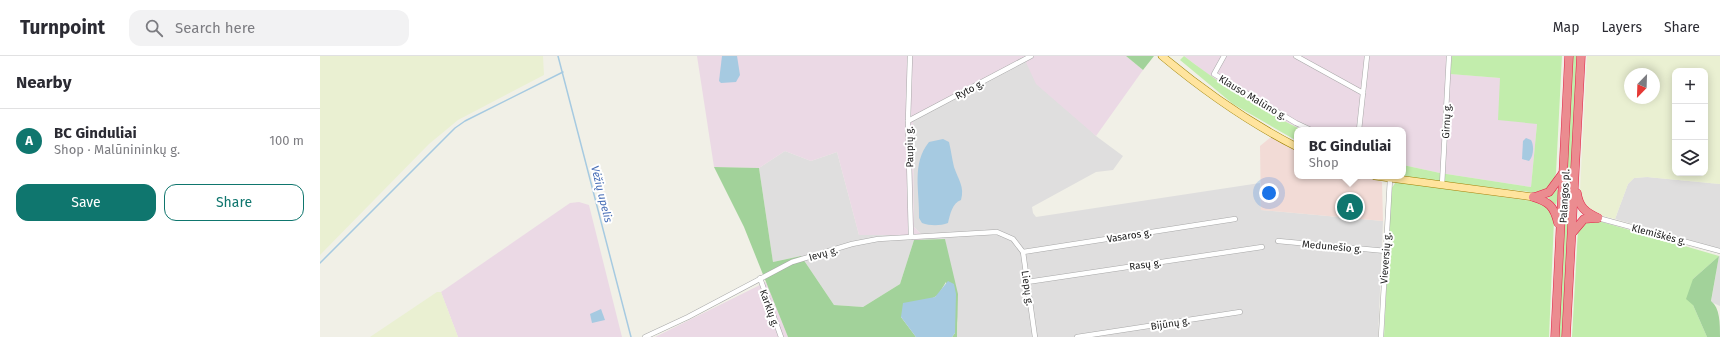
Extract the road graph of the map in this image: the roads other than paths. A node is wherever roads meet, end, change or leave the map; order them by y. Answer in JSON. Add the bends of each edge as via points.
{"nodes":[{"id":1,"x":910,"y":56,"type":"edge"},
{"id":2,"x":1031,"y":56,"type":"edge"},
{"id":3,"x":1162,"y":56,"type":"edge"},
{"id":4,"x":1224,"y":56,"type":"edge"},
{"id":5,"x":1296,"y":56,"type":"edge"},
{"id":6,"x":1367,"y":56,"type":"edge"},
{"id":7,"x":1449,"y":56,"type":"edge"},
{"id":8,"x":1569,"y":56,"type":"edge"},
{"id":9,"x":1581,"y":56,"type":"edge"},
{"id":10,"x":1363,"y":93,"type":"junction"},
{"id":11,"x":908,"y":121,"type":"junction"},
{"id":12,"x":1305,"y":127,"type":"edge"},
{"id":13,"x":1358,"y":127,"type":"edge"},
{"id":14,"x":1294,"y":145,"type":"edge"},
{"id":15,"x":1563,"y":173,"type":"junction"},
{"id":16,"x":1575,"y":175,"type":"junction"},
{"id":17,"x":1390,"y":179,"type":"joint"},
{"id":18,"x":1442,"y":185,"type":"junction"},
{"id":19,"x":1533,"y":197,"type":"junction"},
{"id":20,"x":1598,"y":218,"type":"junction"},
{"id":21,"x":1235,"y":219,"type":"dead end"},
{"id":22,"x":1560,"y":231,"type":"junction"},
{"id":23,"x":1572,"y":234,"type":"junction"},
{"id":24,"x":911,"y":237,"type":"junction"},
{"id":25,"x":1278,"y":241,"type":"dead end"},
{"id":26,"x":1016,"y":242,"type":"joint"},
{"id":27,"x":1262,"y":247,"type":"dead end"},
{"id":28,"x":1386,"y":251,"type":"junction"},
{"id":29,"x":1720,"y":251,"type":"edge"},
{"id":30,"x":1023,"y":252,"type":"junction"},
{"id":31,"x":760,"y":278,"type":"junction"},
{"id":32,"x":1027,"y":282,"type":"junction"},
{"id":33,"x":1240,"y":312,"type":"dead end"},
{"id":34,"x":645,"y":337,"type":"edge"},
{"id":35,"x":781,"y":337,"type":"edge"},
{"id":36,"x":1035,"y":337,"type":"edge"},
{"id":37,"x":1077,"y":337,"type":"edge"},
{"id":38,"x":1381,"y":337,"type":"edge"},
{"id":39,"x":1555,"y":337,"type":"edge"},
{"id":40,"x":1566,"y":337,"type":"edge"}],
"edges":[{"from":1,"to":11,"type":"street","name":"Paupių g."},
{"from":2,"to":11,"type":"street","name":"Ryto g."},
{"from":3,"to":14,"type":"main road","via":[[1242,116]]},
{"from":4,"to":12,"type":"street","name":"Klauso Malūno g.","via":[[1214,74]]},
{"from":5,"to":10,"type":"street"},
{"from":6,"to":10,"type":"street"},
{"from":7,"to":18,"type":"street","name":"Girnų g."},
{"from":8,"to":15,"type":"highway","name":"Palangos pl."},
{"from":9,"to":16,"type":"highway","name":"Palangos pl."},
{"from":10,"to":13,"type":"street"},
{"from":11,"to":24,"type":"street","name":"Paupių g."},
{"from":15,"to":19,"type":"highway","via":[[1549,192]]},
{"from":15,"to":22,"type":"highway","name":"Palangos pl."},
{"from":16,"to":20,"type":"highway","via":[[1579,205]]},
{"from":16,"to":23,"type":"highway","name":"Palangos pl."},
{"from":17,"to":18,"type":"main road"},
{"from":17,"to":28,"type":"street","name":"Vieversių g."},
{"from":18,"to":19,"type":"main road"},
{"from":19,"to":22,"type":"highway","via":[[1545,200],[1554,208]]},
{"from":20,"to":23,"type":"highway","via":[[1584,219]]},
{"from":20,"to":29,"type":"street","name":"Klemiškės g."},
{"from":21,"to":30,"type":"street","name":"Vasaros g."},
{"from":22,"to":39,"type":"highway","name":"Palangos pl."},
{"from":23,"to":40,"type":"highway","name":"Palangos pl."},
{"from":24,"to":26,"type":"street","name":"Ievų g.","via":[[997,232]]},
{"from":24,"to":31,"type":"street","name":"Ievų g.","via":[[852,244],[792,262]]},
{"from":25,"to":28,"type":"street","name":"Medunešio g."},
{"from":26,"to":30,"type":"street","name":"Liepų g."},
{"from":27,"to":32,"type":"street","name":"Rasų g."},
{"from":28,"to":38,"type":"street","name":"Vieversių g."},
{"from":30,"to":32,"type":"street","name":"Liepų g."},
{"from":31,"to":34,"type":"street","name":"Ievų g."},
{"from":31,"to":35,"type":"street","name":"Karklų g."},
{"from":32,"to":36,"type":"street","name":"Liepų g."},
{"from":33,"to":37,"type":"street","name":"Bijūnų g."}]}
